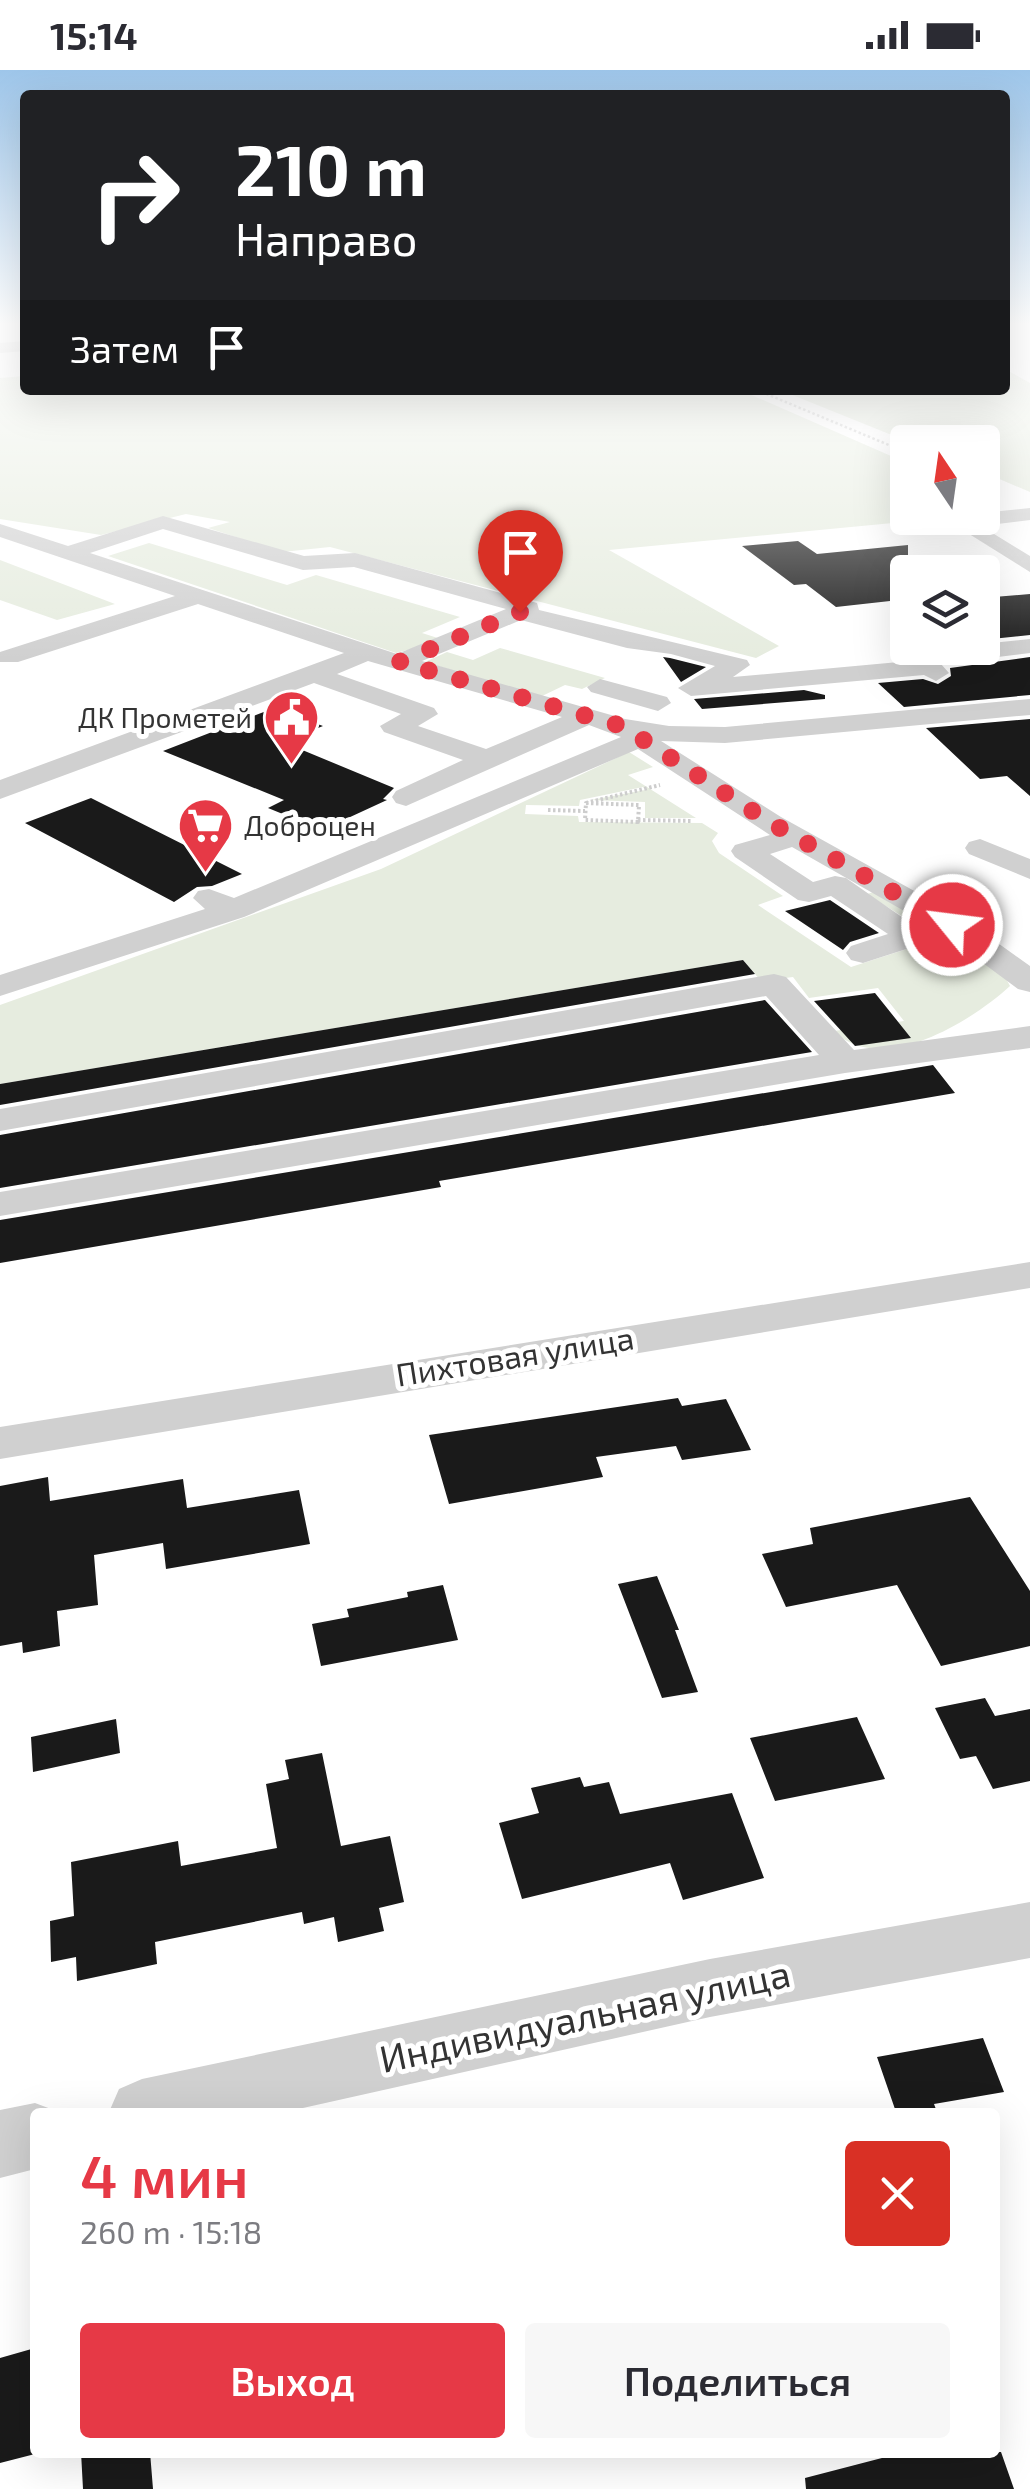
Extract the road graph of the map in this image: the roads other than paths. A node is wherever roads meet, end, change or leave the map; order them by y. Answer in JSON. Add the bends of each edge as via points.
{"nodes":[{"id":1,"x":1030,"y":514,"type":"edge"},
{"id":2,"x":0,"y":530,"type":"edge"},
{"id":3,"x":68,"y":553,"type":"junction"},
{"id":4,"x":1030,"y":565,"type":"edge"},
{"id":5,"x":199,"y":596,"type":"junction"},
{"id":6,"x":520,"y":612,"type":"junction"},
{"id":7,"x":1030,"y":646,"type":"edge"},
{"id":8,"x":1000,"y":649,"type":"edge"},
{"id":9,"x":367,"y":653,"type":"junction"},
{"id":10,"x":10,"y":657,"type":"dead end"},
{"id":11,"x":399,"y":662,"type":"junction"},
{"id":12,"x":890,"y":662,"type":"edge"},
{"id":13,"x":931,"y":665,"type":"edge"},
{"id":14,"x":314,"y":674,"type":"junction"},
{"id":15,"x":600,"y":687,"type":"dead end"},
{"id":16,"x":485,"y":688,"type":"junction"},
{"id":17,"x":1030,"y":707,"type":"edge"},
{"id":18,"x":982,"y":712,"type":"junction"},
{"id":19,"x":425,"y":714,"type":"junction"},
{"id":20,"x":584,"y":717,"type":"junction"},
{"id":21,"x":625,"y":730,"type":"junction"},
{"id":22,"x":725,"y":735,"type":"junction"},
{"id":23,"x":487,"y":759,"type":"junction"},
{"id":24,"x":0,"y":790,"type":"edge"},
{"id":25,"x":406,"y":797,"type":"dead end"},
{"id":26,"x":783,"y":830,"type":"junction"},
{"id":27,"x":980,"y":848,"type":"dead end"},
{"id":28,"x":1030,"y":870,"type":"edge"},
{"id":29,"x":863,"y":953,"type":"dead end"},
{"id":30,"x":1030,"y":982,"type":"edge"},
{"id":31,"x":0,"y":986,"type":"edge"},
{"id":32,"x":1030,"y":1037,"type":"edge"},
{"id":33,"x":846,"y":1062,"type":"junction"},
{"id":34,"x":0,"y":1120,"type":"edge"},
{"id":35,"x":0,"y":1204,"type":"edge"},
{"id":36,"x":1030,"y":1275,"type":"edge"},
{"id":37,"x":0,"y":1443,"type":"edge"},
{"id":38,"x":1030,"y":1930,"type":"edge"},
{"id":39,"x":160,"y":2108,"type":"edge"},
{"id":40,"x":30,"y":2137,"type":"edge"},
{"id":41,"x":0,"y":2144,"type":"edge"}],
"edges":[{"from":1,"to":4,"type":"street","via":[[960,522]]},
{"from":2,"to":3,"type":"street"},
{"from":3,"to":5,"type":"street"},
{"from":3,"to":6,"type":"street","via":[[163,522],[303,563],[355,560],[529,608]]},
{"from":5,"to":9,"type":"street"},
{"from":5,"to":10,"type":"street"},
{"from":6,"to":11,"type":"street"},
{"from":6,"to":12,"type":"street","via":[[738,665],[691,688]]},
{"from":7,"to":8,"type":"street"},
{"from":9,"to":11,"type":"street"},
{"from":9,"to":14,"type":"street"},
{"from":11,"to":16,"type":"street"},
{"from":13,"to":18,"type":"street"},
{"from":14,"to":19,"type":"street"},
{"from":14,"to":24,"type":"street"},
{"from":15,"to":21,"type":"street","via":[[658,703]]},
{"from":16,"to":19,"type":"street"},
{"from":16,"to":20,"type":"street"},
{"from":17,"to":18,"type":"street"},
{"from":18,"to":22,"type":"street"},
{"from":19,"to":23,"type":"street","via":[[393,726]]},
{"from":20,"to":21,"type":"street"},
{"from":20,"to":23,"type":"street"},
{"from":21,"to":22,"type":"street"},
{"from":21,"to":26,"type":"street"},
{"from":21,"to":31,"type":"street","via":[[221,904]]},
{"from":22,"to":26,"type":"street","via":[[739,770]]},
{"from":23,"to":25,"type":"street"},
{"from":26,"to":29,"type":"street","via":[[746,851],[809,893],[835,885],[913,936]]},
{"from":26,"to":30,"type":"street","via":[[952,925]]},
{"from":27,"to":28,"type":"street"},
{"from":32,"to":33,"type":"street"},
{"from":33,"to":34,"type":"street","via":[[774,984]]},
{"from":33,"to":35,"type":"street"},
{"from":36,"to":37,"type":"street","name":"Пихтовая улица"},
{"from":38,"to":39,"type":"street","name":"Индивидуальная улица","via":[[710,1988]]},
{"from":40,"to":41,"type":"street"}]}
